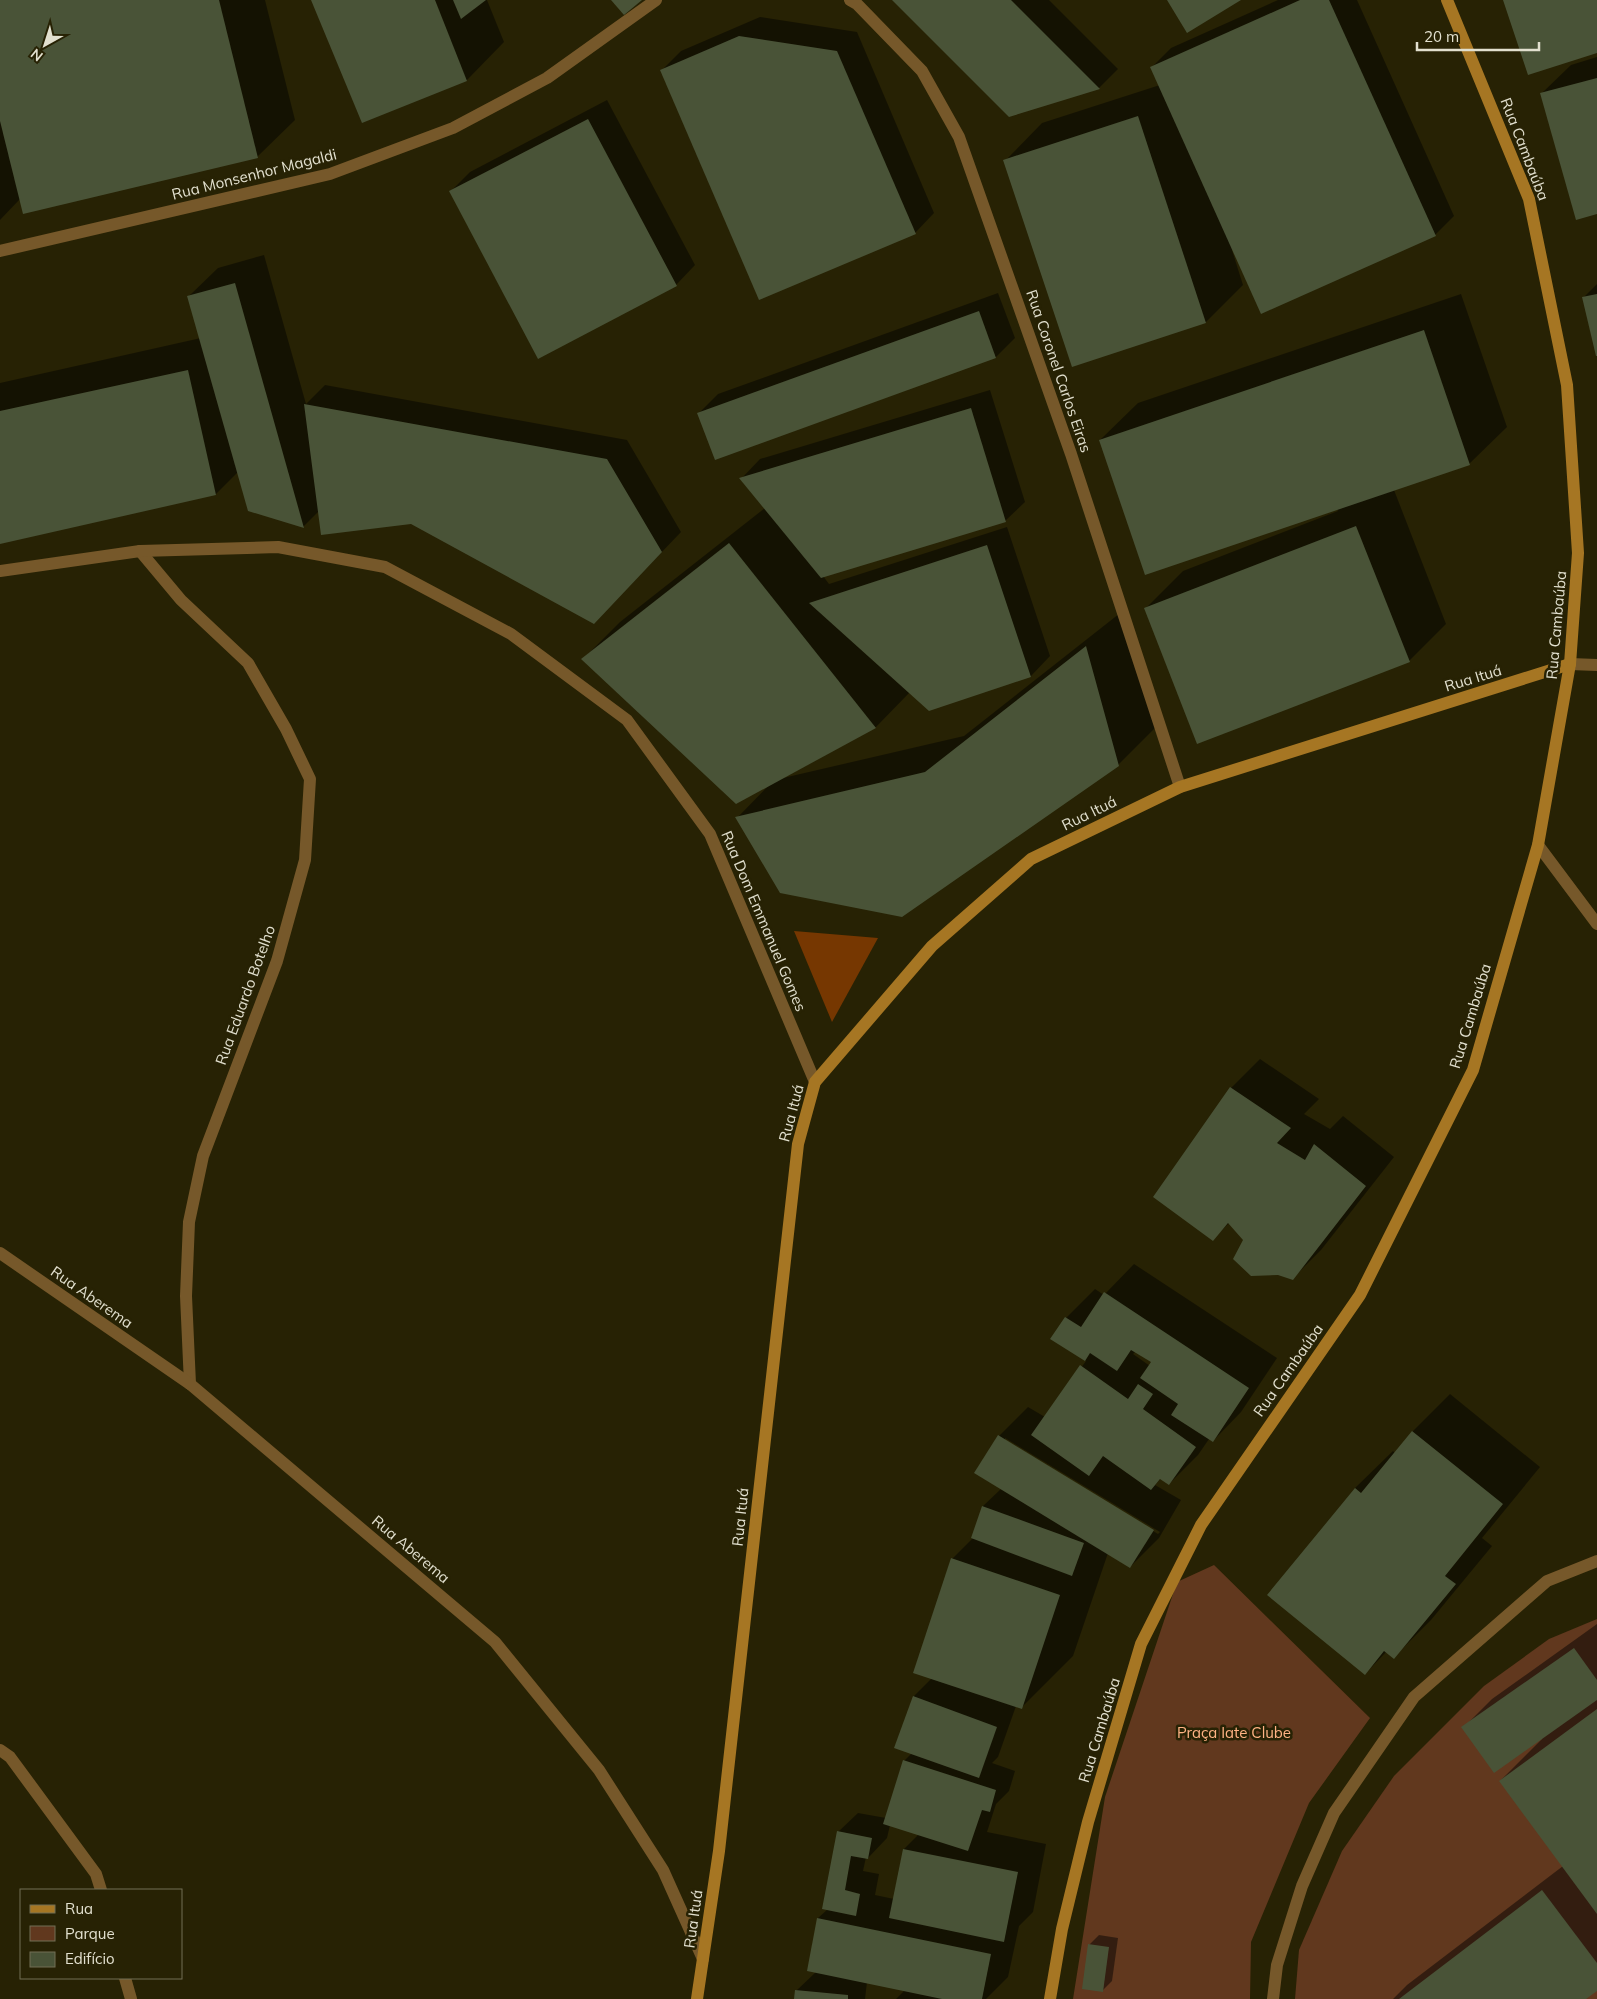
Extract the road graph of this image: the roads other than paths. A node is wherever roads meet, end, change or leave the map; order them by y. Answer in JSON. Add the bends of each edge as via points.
{"nodes":[{"id":1,"x":656,"y":0,"type":"edge"},
{"id":2,"x":850,"y":0,"type":"edge"},
{"id":3,"x":1447,"y":0,"type":"edge"},
{"id":4,"x":0,"y":251,"type":"edge"},
{"id":5,"x":140,"y":551,"type":"junction"},
{"id":6,"x":0,"y":571,"type":"edge"},
{"id":7,"x":1570,"y":664,"type":"junction"},
{"id":8,"x":1597,"y":665,"type":"edge"},
{"id":9,"x":1180,"y":786,"type":"junction"},
{"id":10,"x":1538,"y":845,"type":"junction"},
{"id":11,"x":1597,"y":924,"type":"edge"},
{"id":12,"x":815,"y":1082,"type":"junction"},
{"id":13,"x":0,"y":1253,"type":"edge"},
{"id":14,"x":190,"y":1384,"type":"junction"},
{"id":15,"x":1597,"y":1561,"type":"edge"},
{"id":16,"x":0,"y":1750,"type":"edge"},
{"id":17,"x":101,"y":1889,"type":"edge"},
{"id":18,"x":703,"y":1959,"type":"junction"},
{"id":19,"x":126,"y":1979,"type":"edge"},
{"id":20,"x":131,"y":1999,"type":"edge"},
{"id":21,"x":698,"y":1999,"type":"edge"},
{"id":22,"x":1050,"y":1999,"type":"edge"},
{"id":23,"x":1273,"y":1999,"type":"edge"}],
"edges":[{"from":1,"to":4,"type":"street","name":"Rua Monsenhor Magaldi","via":[[547,78],[453,128],[330,174]]},
{"from":2,"to":9,"type":"street","name":"Rua Coronel Carlos Eiras","via":[[922,71],[959,137],[1071,454]]},
{"from":3,"to":7,"type":"street","name":"Rua Cambaúba","via":[[1529,199],[1567,385],[1578,553]]},
{"from":5,"to":6,"type":"street","name":"Rua Dom Emmanuel Gomes"},
{"from":5,"to":12,"type":"street","name":"Rua Dom Emmanuel Gomes","via":[[278,546],[385,568],[510,634],[627,720],[710,834]]},
{"from":5,"to":14,"type":"street","name":"Rua Eduardo Botelho","via":[[181,600],[248,663],[310,779],[305,860],[277,961],[204,1156],[189,1222],[186,1296]]},
{"from":7,"to":8,"type":"street","name":"Rua Ituá"},
{"from":7,"to":9,"type":"street","name":"Rua Ituá"},
{"from":7,"to":10,"type":"street","name":"Rua Cambaúba"},
{"from":9,"to":12,"type":"street","name":"Rua Ituá","via":[[1031,859],[932,946]]},
{"from":10,"to":11,"type":"street"},
{"from":10,"to":22,"type":"street","name":"Rua Cambaúba","via":[[1473,1070],[1360,1294],[1201,1524],[1142,1644],[1088,1822],[1062,1929]]},
{"from":12,"to":18,"type":"street","name":"Rua Ituá","via":[[798,1144],[719,1851]]},
{"from":13,"to":14,"type":"street","name":"Rua Aberema"},
{"from":14,"to":18,"type":"street","name":"Rua Aberema","via":[[495,1642],[599,1770],[663,1870]]},
{"from":15,"to":23,"type":"street","via":[[1547,1581],[1414,1697],[1334,1813],[1299,1895],[1277,1965]]},
{"from":16,"to":17,"type":"street","via":[[10,1757],[96,1874]]},
{"from":18,"to":21,"type":"street","name":"Rua Ituá"},
{"from":19,"to":20,"type":"street"}]}
